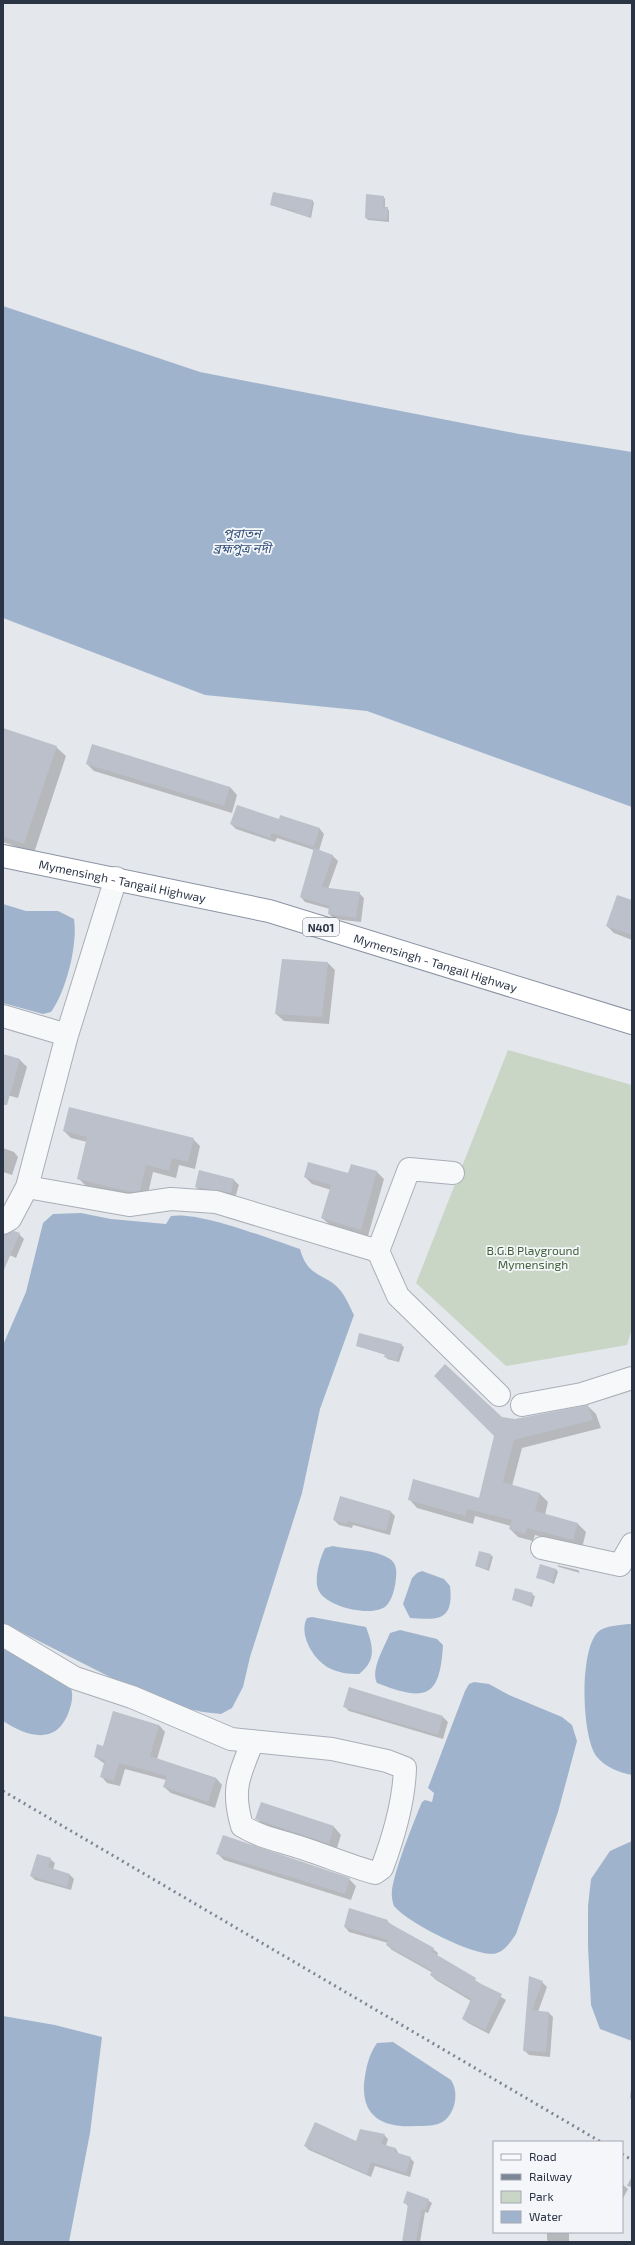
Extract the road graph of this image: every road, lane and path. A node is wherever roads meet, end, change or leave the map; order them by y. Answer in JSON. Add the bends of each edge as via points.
{"nodes":[{"id":1,"x":3,"y":856,"type":"edge"},
{"id":2,"x":116,"y":878,"type":"junction"},
{"id":3,"x":3,"y":1016,"type":"edge"},
{"id":4,"x":632,"y":1023,"type":"edge"},
{"id":5,"x":67,"y":1035,"type":"junction"},
{"id":6,"x":454,"y":1173,"type":"dead end"},
{"id":7,"x":26,"y":1187,"type":"junction"},
{"id":8,"x":3,"y":1223,"type":"edge"},
{"id":9,"x":378,"y":1251,"type":"junction"},
{"id":10,"x":632,"y":1378,"type":"edge"},
{"id":11,"x":499,"y":1394,"type":"dead end"},
{"id":12,"x":522,"y":1405,"type":"dead end"},
{"id":13,"x":632,"y":1544,"type":"edge"},
{"id":14,"x":542,"y":1548,"type":"dead end"},
{"id":15,"x":3,"y":1635,"type":"edge"},
{"id":16,"x":253,"y":1741,"type":"junction"}],
"edges":[{"from":1,"to":2,"type":"highway","name":"Mymensingh - Tangail Highway","number":"N401"},
{"from":2,"to":4,"type":"highway","name":"Mymensingh - Tangail Highway","number":"N401","via":[[269,911]]},
{"from":2,"to":5,"type":"street"},
{"from":3,"to":5,"type":"street"},
{"from":5,"to":7,"type":"street"},
{"from":6,"to":9,"type":"street","via":[[409,1169]]},
{"from":7,"to":8,"type":"street","via":[[10,1219]]},
{"from":7,"to":9,"type":"street","via":[[129,1205],[171,1199],[216,1202]]},
{"from":9,"to":11,"type":"street","via":[[398,1296]]},
{"from":10,"to":12,"type":"street","via":[[582,1394]]},
{"from":13,"to":14,"type":"street","via":[[620,1565]]},
{"from":15,"to":16,"type":"street","via":[[75,1678],[132,1697],[231,1739]]},
{"from":16,"to":16,"type":"street","via":[[332,1749],[388,1761],[405,1768],[398,1815],[382,1868],[375,1873],[358,1868],[260,1837],[242,1826],[237,1810],[237,1780]]}]}
